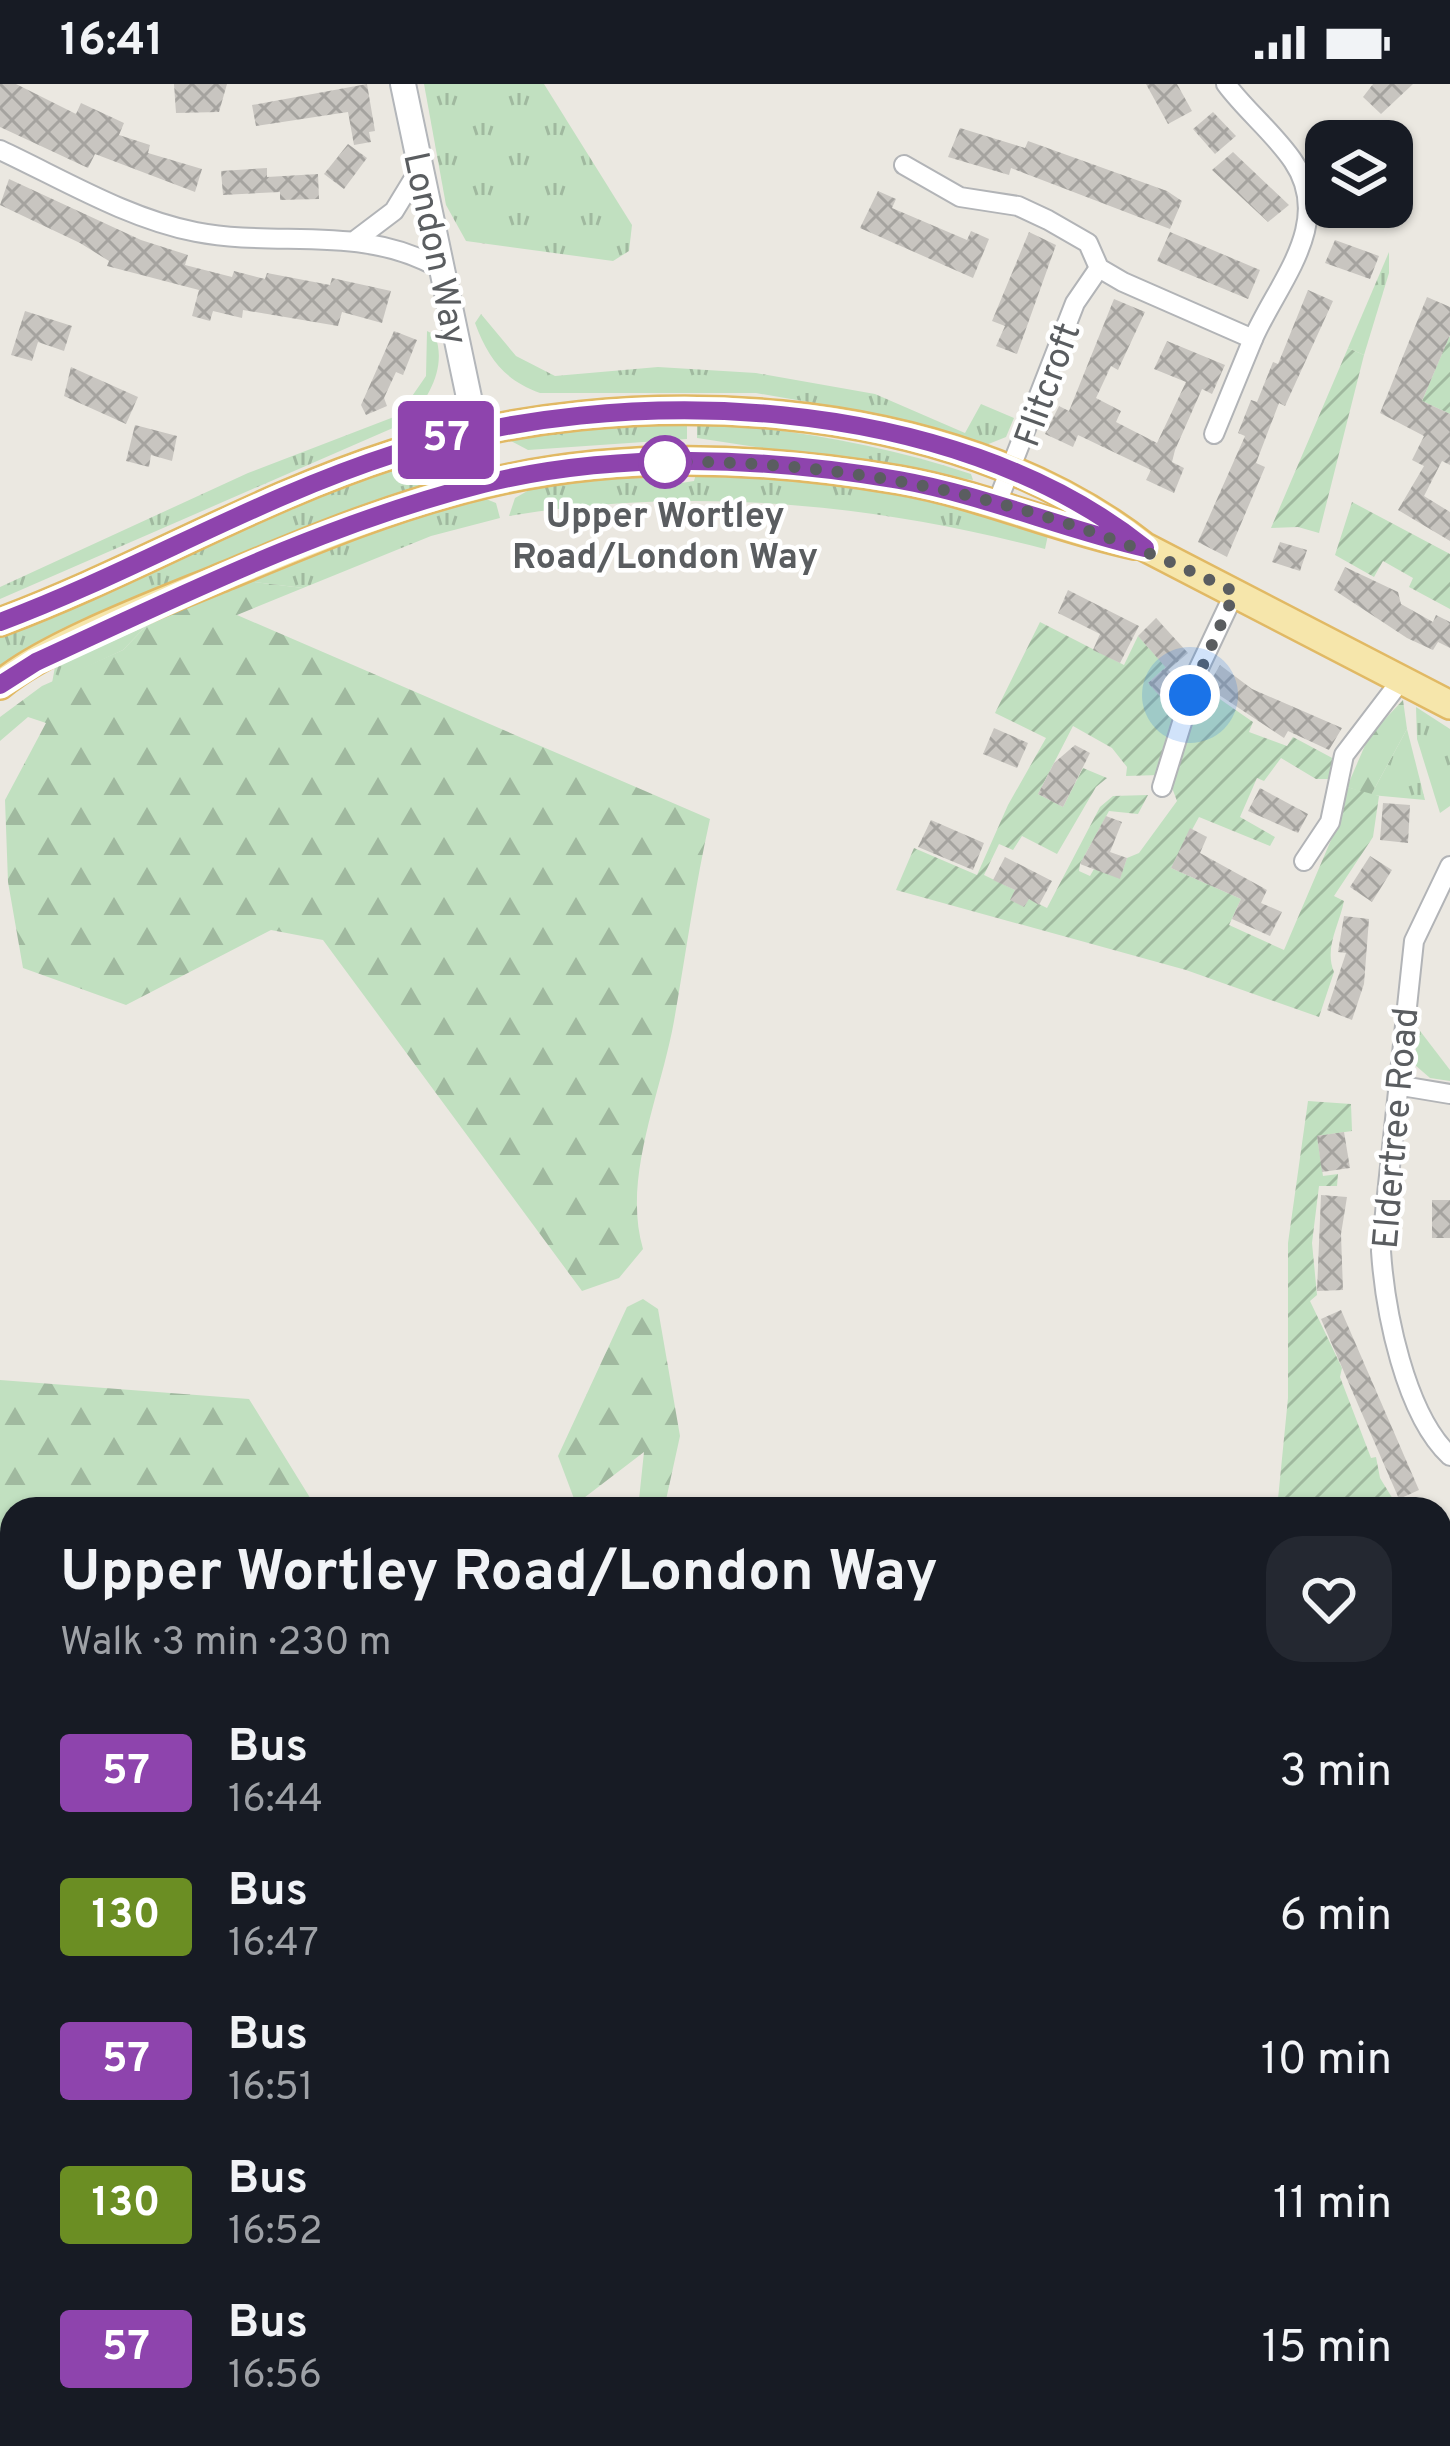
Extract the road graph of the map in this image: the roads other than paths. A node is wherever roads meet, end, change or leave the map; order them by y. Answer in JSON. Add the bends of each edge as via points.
{"nodes":[{"id":1,"x":404,"y":84,"type":"edge"},
{"id":2,"x":1226,"y":84,"type":"edge"},
{"id":3,"x":0,"y":150,"type":"edge"},
{"id":4,"x":904,"y":165,"type":"dead end"},
{"id":5,"x":419,"y":170,"type":"junction"},
{"id":6,"x":357,"y":239,"type":"junction"},
{"id":7,"x":439,"y":268,"type":"junction"},
{"id":8,"x":1099,"y":268,"type":"junction"},
{"id":9,"x":1253,"y":339,"type":"junction"},
{"id":10,"x":478,"y":431,"type":"junction"},
{"id":11,"x":1214,"y":434,"type":"dead end"},
{"id":12,"x":1012,"y":472,"type":"junction"},
{"id":13,"x":487,"y":483,"type":"junction"},
{"id":14,"x":998,"y":502,"type":"junction"},
{"id":15,"x":1145,"y":548,"type":"junction"},
{"id":16,"x":1235,"y":592,"type":"junction"},
{"id":17,"x":0,"y":622,"type":"edge"},
{"id":18,"x":1402,"y":680,"type":"junction"},
{"id":19,"x":0,"y":685,"type":"edge"},
{"id":20,"x":1450,"y":705,"type":"edge"},
{"id":21,"x":1162,"y":787,"type":"dead end"},
{"id":22,"x":1304,"y":861,"type":"dead end"},
{"id":23,"x":1450,"y":866,"type":"edge"},
{"id":24,"x":1396,"y":1085,"type":"junction"},
{"id":25,"x":1450,"y":1094,"type":"edge"},
{"id":26,"x":1450,"y":1456,"type":"edge"}],
"edges":[{"from":1,"to":5,"type":"street","name":"London Way"},
{"from":2,"to":9,"type":"street","via":[[1292,158],[1310,203],[1303,244]]},
{"from":3,"to":6,"type":"street","via":[[192,232]]},
{"from":4,"to":8,"type":"street","via":[[960,196],[1048,220],[1088,243]]},
{"from":5,"to":6,"type":"street","via":[[394,211]]},
{"from":5,"to":7,"type":"street","name":"London Way"},
{"from":6,"to":7,"type":"street"},
{"from":7,"to":10,"type":"street","name":"London Way"},
{"from":8,"to":9,"type":"street"},
{"from":8,"to":12,"type":"street","name":"Flitcroft","via":[[1067,322]]},
{"from":9,"to":11,"type":"street"},
{"from":10,"to":12,"type":"main road","via":[[616,412],[781,416],[924,443]]},
{"from":10,"to":13,"type":"street","name":"London Way"},
{"from":10,"to":17,"type":"main road","via":[[312,484]]},
{"from":12,"to":14,"type":"street","name":"Flitcroft"},
{"from":12,"to":15,"type":"main road","via":[[1111,521]]},
{"from":13,"to":14,"type":"main road","via":[[616,464],[719,463],[900,481]]},
{"from":13,"to":19,"type":"main road","via":[[329,532]]},
{"from":14,"to":15,"type":"main road"},
{"from":15,"to":16,"type":"main road"},
{"from":16,"to":18,"type":"main road"},
{"from":16,"to":21,"type":"street","via":[[1199,668]]},
{"from":18,"to":20,"type":"main road"},
{"from":18,"to":22,"type":"street","via":[[1345,755],[1330,822]]},
{"from":23,"to":24,"type":"street","name":"Eldertree Road","via":[[1414,941]]},
{"from":24,"to":25,"type":"street"},
{"from":24,"to":26,"type":"street","name":"Eldertree Road","via":[[1381,1217],[1384,1300],[1406,1378]]}]}
